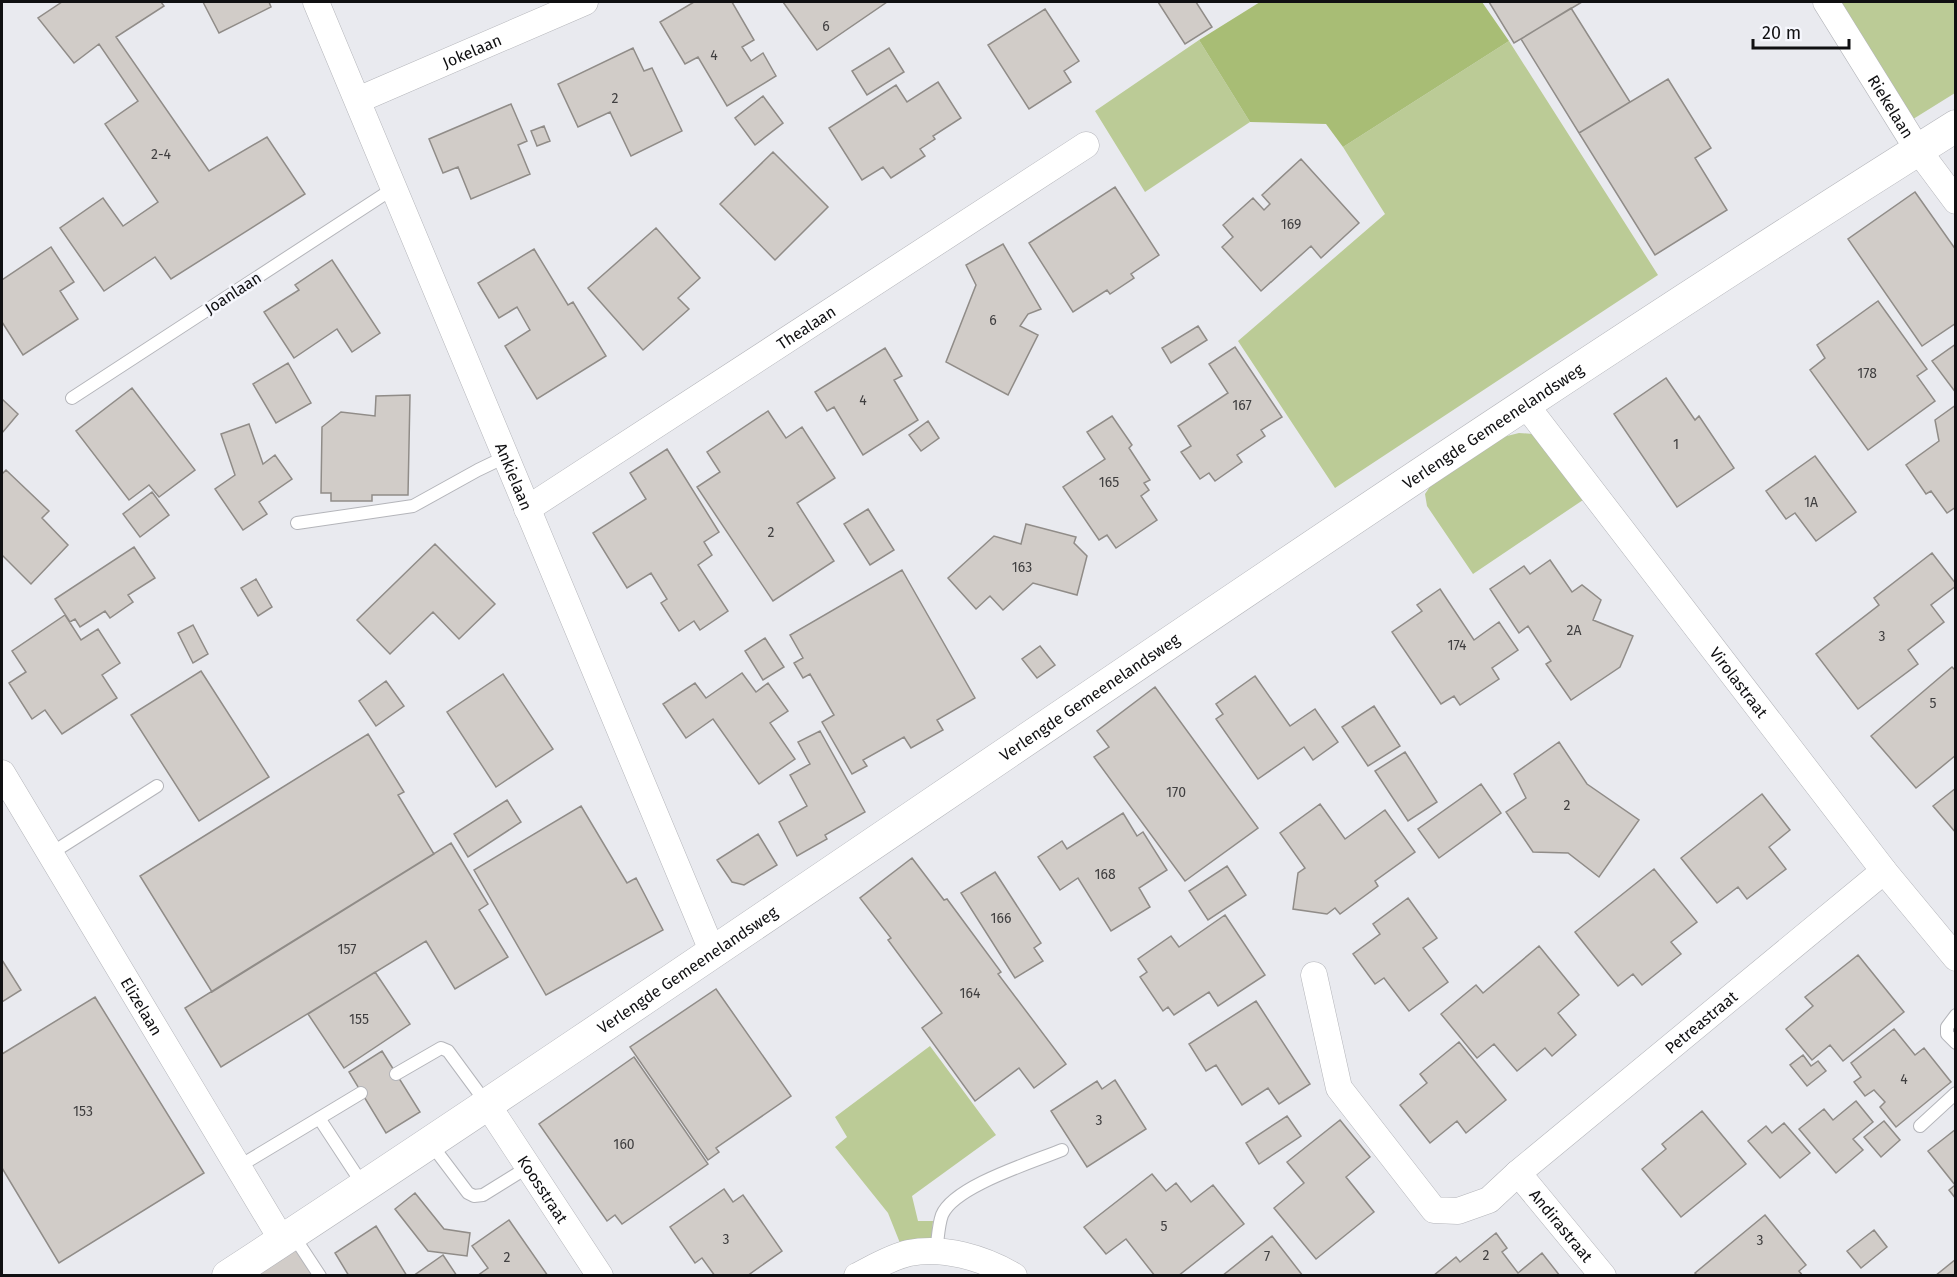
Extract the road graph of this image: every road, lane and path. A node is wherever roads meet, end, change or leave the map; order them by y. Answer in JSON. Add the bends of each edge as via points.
{"nodes":[{"id":1,"x":316,"y":2,"type":"edge"},
{"id":2,"x":585,"y":2,"type":"edge"},
{"id":3,"x":1826,"y":2,"type":"edge"},
{"id":4,"x":358,"y":100,"type":"junction"},
{"id":5,"x":1956,"y":126,"type":"edge"},
{"id":6,"x":1086,"y":145,"type":"dead end"},
{"id":7,"x":1918,"y":150,"type":"junction"},
{"id":8,"x":394,"y":188,"type":"junction"},
{"id":9,"x":1956,"y":201,"type":"edge"},
{"id":10,"x":72,"y":398,"type":"dead end"},
{"id":11,"x":1525,"y":404,"type":"junction"},
{"id":12,"x":505,"y":457,"type":"junction"},
{"id":13,"x":527,"y":509,"type":"junction"},
{"id":14,"x":297,"y":523,"type":"dead end"},
{"id":15,"x":2,"y":773,"type":"edge"},
{"id":16,"x":157,"y":786,"type":"dead end"},
{"id":17,"x":50,"y":854,"type":"junction"},
{"id":18,"x":1884,"y":872,"type":"junction"},
{"id":19,"x":713,"y":952,"type":"junction"},
{"id":20,"x":1956,"y":958,"type":"edge"},
{"id":21,"x":1314,"y":975,"type":"dead end"},
{"id":22,"x":1956,"y":1015,"type":"edge"},
{"id":23,"x":1956,"y":1043,"type":"edge"},
{"id":24,"x":396,"y":1074,"type":"dead end"},
{"id":25,"x":361,"y":1093,"type":"dead end"},
{"id":26,"x":1956,"y":1093,"type":"edge"},
{"id":27,"x":487,"y":1104,"type":"junction"},
{"id":28,"x":319,"y":1118,"type":"junction"},
{"id":29,"x":1920,"y":1126,"type":"dead end"},
{"id":30,"x":430,"y":1142,"type":"junction"},
{"id":31,"x":1062,"y":1150,"type":"dead end"},
{"id":32,"x":238,"y":1167,"type":"junction"},
{"id":33,"x":528,"y":1167,"type":"junction"},
{"id":34,"x":1518,"y":1173,"type":"junction"},
{"id":35,"x":364,"y":1186,"type":"junction"},
{"id":36,"x":287,"y":1237,"type":"junction"},
{"id":37,"x":936,"y":1251,"type":"junction"},
{"id":38,"x":228,"y":1275,"type":"edge"},
{"id":39,"x":320,"y":1275,"type":"edge"},
{"id":40,"x":600,"y":1275,"type":"edge"},
{"id":41,"x":856,"y":1275,"type":"edge"},
{"id":42,"x":1014,"y":1275,"type":"edge"},
{"id":43,"x":1603,"y":1275,"type":"edge"}],
"edges":[{"from":1,"to":4,"type":"street","name":"Ankielaan"},
{"from":2,"to":4,"type":"street","name":"Jokelaan"},
{"from":3,"to":7,"type":"street","name":"Riekelaan"},
{"from":4,"to":8,"type":"street","name":"Ankielaan"},
{"from":5,"to":7,"type":"street","name":"Verlengde Gemeenelandsweg"},
{"from":6,"to":13,"type":"street","name":"Thealaan"},
{"from":7,"to":9,"type":"street","name":"Riekelaan"},
{"from":7,"to":11,"type":"street","name":"Verlengde Gemeenelandsweg"},
{"from":8,"to":10,"type":"lane","name":"Joanlaan"},
{"from":8,"to":12,"type":"street","name":"Ankielaan"},
{"from":11,"to":18,"type":"street","name":"Virolastraat"},
{"from":11,"to":19,"type":"street","name":"Verlengde Gemeenelandsweg"},
{"from":12,"to":13,"type":"street","name":"Ankielaan"},
{"from":12,"to":14,"type":"lane","via":[[413,506]]},
{"from":13,"to":19,"type":"street","name":"Ankielaan"},
{"from":15,"to":17,"type":"street","name":"Elizelaan"},
{"from":16,"to":17,"type":"lane"},
{"from":17,"to":32,"type":"street","name":"Elizelaan"},
{"from":18,"to":20,"type":"street","name":"Virolastraat"},
{"from":18,"to":34,"type":"street","name":"Petreastraat"},
{"from":19,"to":27,"type":"street","name":"Verlengde Gemeenelandsweg"},
{"from":21,"to":34,"type":"street","name":"Petreastraat","via":[[1339,1088],[1434,1210],[1458,1211],[1489,1200]]},
{"from":22,"to":23,"type":"lane","via":[[1947,1034]]},
{"from":24,"to":27,"type":"lane","via":[[441,1048],[448,1051]]},
{"from":25,"to":28,"type":"lane"},
{"from":26,"to":29,"type":"lane"},
{"from":27,"to":30,"type":"street","name":"Verlengde Gemeenelandsweg"},
{"from":27,"to":33,"type":"street","name":"Koosstraat"},
{"from":28,"to":32,"type":"lane"},
{"from":28,"to":35,"type":"lane"},
{"from":30,"to":33,"type":"lane","via":[[474,1196],[483,1195]]},
{"from":30,"to":35,"type":"street","name":"Verlengde Gemeenelandsweg"},
{"from":31,"to":37,"type":"lane","via":[[970,1187],[942,1215]]},
{"from":32,"to":36,"type":"street","name":"Elizelaan"},
{"from":33,"to":40,"type":"street","name":"Koosstraat"},
{"from":34,"to":43,"type":"street","name":"Andirastraat"},
{"from":35,"to":36,"type":"street","name":"Verlengde Gemeenelandsweg"},
{"from":36,"to":38,"type":"street","name":"Verlengde Gemeenelandsweg"},
{"from":36,"to":39,"type":"lane"},
{"from":37,"to":41,"type":"street","via":[[909,1253]]},
{"from":37,"to":42,"type":"street","via":[[971,1257]]}]}
